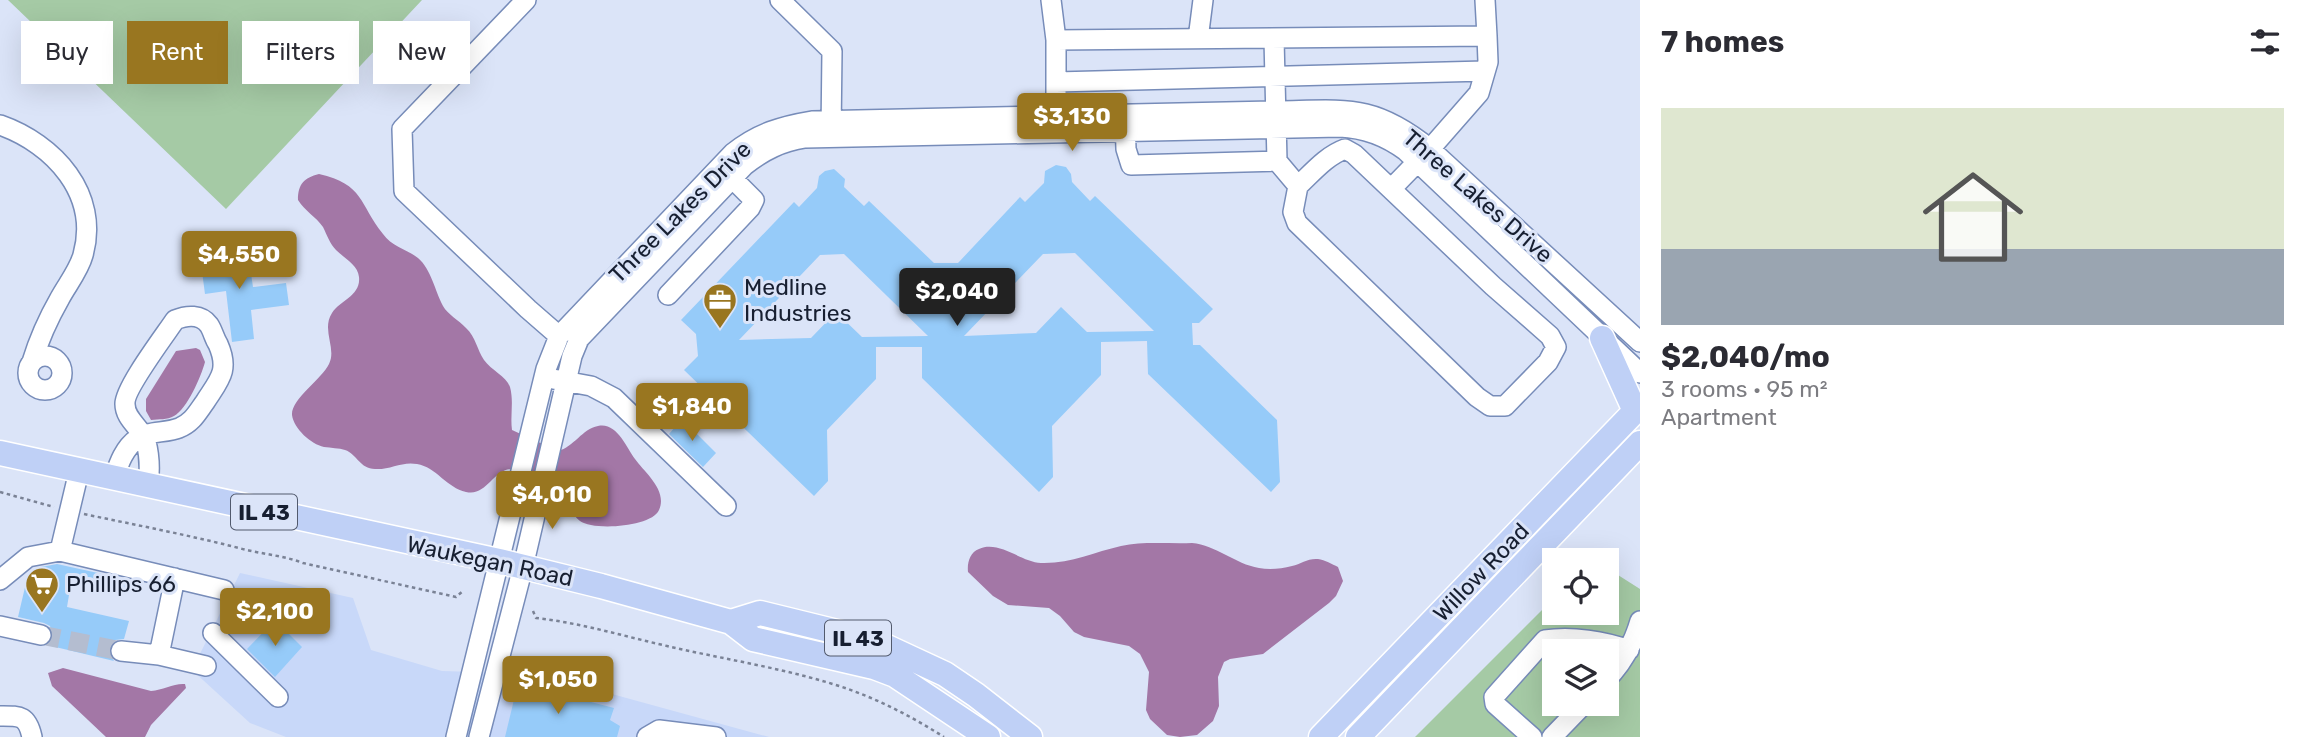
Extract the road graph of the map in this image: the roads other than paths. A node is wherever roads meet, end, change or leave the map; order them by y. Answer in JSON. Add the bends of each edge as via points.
{"nodes":[{"id":1,"x":526,"y":0,"type":"edge"},
{"id":2,"x":780,"y":0,"type":"edge"},
{"id":3,"x":1051,"y":0,"type":"edge"},
{"id":4,"x":1203,"y":0,"type":"edge"},
{"id":5,"x":1485,"y":0,"type":"edge"},
{"id":6,"x":1487,"y":36,"type":"junction"},
{"id":7,"x":1198,"y":39,"type":"junction"},
{"id":8,"x":1275,"y":39,"type":"junction"},
{"id":9,"x":1056,"y":40,"type":"junction"},
{"id":10,"x":1485,"y":71,"type":"junction"},
{"id":11,"x":1274,"y":77,"type":"junction"},
{"id":12,"x":1056,"y":82,"type":"junction"},
{"id":13,"x":1277,"y":120,"type":"junction"},
{"id":14,"x":1125,"y":123,"type":"junction"},
{"id":15,"x":0,"y":125,"type":"edge"},
{"id":16,"x":1056,"y":125,"type":"junction"},
{"id":17,"x":831,"y":129,"type":"junction"},
{"id":18,"x":1423,"y":155,"type":"junction"},
{"id":19,"x":1277,"y":161,"type":"junction"},
{"id":20,"x":726,"y":172,"type":"junction"},
{"id":21,"x":1298,"y":186,"type":"junction"},
{"id":22,"x":1391,"y":189,"type":"junction"},
{"id":23,"x":668,"y":295,"type":"dead end"},
{"id":24,"x":1601,"y":306,"type":"junction"},
{"id":25,"x":1594,"y":330,"type":"junction"},
{"id":26,"x":559,"y":336,"type":"junction"},
{"id":27,"x":1640,"y":342,"type":"edge"},
{"id":28,"x":32,"y":362,"type":"dead end"},
{"id":29,"x":1640,"y":373,"type":"edge"},
{"id":30,"x":544,"y":376,"type":"junction"},
{"id":31,"x":566,"y":382,"type":"junction"},
{"id":32,"x":1638,"y":409,"type":"edge"},
{"id":33,"x":142,"y":435,"type":"junction"},
{"id":34,"x":1640,"y":443,"type":"edge"},
{"id":35,"x":0,"y":453,"type":"edge"},
{"id":36,"x":79,"y":471,"type":"junction"},
{"id":37,"x":114,"y":478,"type":"junction"},
{"id":38,"x":148,"y":486,"type":"junction"},
{"id":39,"x":726,"y":506,"type":"dead end"},
{"id":40,"x":60,"y":551,"type":"junction"},
{"id":41,"x":499,"y":561,"type":"junction"},
{"id":42,"x":523,"y":567,"type":"junction"},
{"id":43,"x":174,"y":578,"type":"junction"},
{"id":44,"x":0,"y":580,"type":"edge"},
{"id":45,"x":224,"y":590,"type":"dead end"},
{"id":46,"x":1640,"y":621,"type":"edge"},
{"id":47,"x":731,"y":622,"type":"junction"},
{"id":48,"x":0,"y":626,"type":"edge"},
{"id":49,"x":213,"y":633,"type":"dead end"},
{"id":50,"x":41,"y":635,"type":"tunnel mouth"},
{"id":51,"x":1629,"y":650,"type":"junction"},
{"id":52,"x":121,"y":651,"type":"tunnel mouth"},
{"id":53,"x":159,"y":655,"type":"junction"},
{"id":54,"x":206,"y":666,"type":"dead end"},
{"id":55,"x":1619,"y":667,"type":"edge"},
{"id":56,"x":278,"y":697,"type":"dead end"},
{"id":57,"x":10,"y":716,"type":"edge"},
{"id":58,"x":1572,"y":716,"type":"edge"},
{"id":59,"x":32,"y":737,"type":"edge"},
{"id":60,"x":456,"y":737,"type":"edge"},
{"id":61,"x":479,"y":737,"type":"edge"},
{"id":62,"x":647,"y":737,"type":"edge"},
{"id":63,"x":716,"y":737,"type":"edge"},
{"id":64,"x":988,"y":737,"type":"edge"},
{"id":65,"x":1030,"y":737,"type":"edge"},
{"id":66,"x":1321,"y":737,"type":"edge"},
{"id":67,"x":1359,"y":737,"type":"edge"},
{"id":68,"x":1532,"y":737,"type":"edge"},
{"id":69,"x":1552,"y":737,"type":"edge"}],
"edges":[{"from":1,"to":26,"type":"street","via":[[402,130],[404,191]]},
{"from":2,"to":17,"type":"street","via":[[832,51]]},
{"from":3,"to":9,"type":"street"},
{"from":4,"to":7,"type":"street"},
{"from":5,"to":6,"type":"street"},
{"from":6,"to":8,"type":"street"},
{"from":6,"to":10,"type":"street"},
{"from":7,"to":8,"type":"street"},
{"from":7,"to":9,"type":"street"},
{"from":8,"to":11,"type":"street"},
{"from":9,"to":12,"type":"street"},
{"from":10,"to":11,"type":"street"},
{"from":10,"to":18,"type":"street","via":[[1479,93]]},
{"from":11,"to":12,"type":"street"},
{"from":11,"to":13,"type":"street"},
{"from":12,"to":16,"type":"street"},
{"from":13,"to":14,"type":"street","name":"Three Lakes Drive"},
{"from":13,"to":18,"type":"street","name":"Three Lakes Drive","via":[[1368,131]]},
{"from":13,"to":19,"type":"street"},
{"from":14,"to":16,"type":"street","name":"Three Lakes Drive"},
{"from":14,"to":19,"type":"street","via":[[1131,165]]},
{"from":15,"to":28,"type":"street","via":[[37,142],[64,167],[84,207],[87,234],[82,258],[41,332]]},
{"from":16,"to":17,"type":"street","name":"Three Lakes Drive"},
{"from":17,"to":20,"type":"street","name":"Three Lakes Drive","via":[[786,141]]},
{"from":18,"to":22,"type":"street"},
{"from":18,"to":24,"type":"street","name":"Three Lakes Drive"},
{"from":18,"to":25,"type":"street","name":"Three Lakes Drive"},
{"from":19,"to":21,"type":"street"},
{"from":20,"to":23,"type":"street","via":[[754,200]]},
{"from":20,"to":26,"type":"street","name":"Three Lakes Drive"},
{"from":20,"to":31,"type":"street","name":"Three Lakes Drive","via":[[579,339]]},
{"from":21,"to":22,"type":"street","via":[[1324,161],[1345,149]]},
{"from":21,"to":22,"type":"street","via":[[1293,212],[1297,223],[1477,397],[1490,406],[1505,406],[1548,362],[1556,347],[1550,335]]},
{"from":24,"to":25,"type":"street"},
{"from":24,"to":27,"type":"street","name":"Three Lakes Drive"},
{"from":25,"to":29,"type":"street","name":"Three Lakes Drive"},
{"from":25,"to":32,"type":"main road"},
{"from":26,"to":30,"type":"street","name":"Three Lakes Drive"},
{"from":30,"to":31,"type":"street"},
{"from":30,"to":41,"type":"street","name":"Three Lakes Drive"},
{"from":31,"to":39,"type":"street","via":[[591,386],[614,398]]},
{"from":31,"to":42,"type":"street","name":"Three Lakes Drive"},
{"from":32,"to":66,"type":"main road","name":"Willow Road"},
{"from":33,"to":33,"type":"street","via":[[127,412],[126,394],[175,320],[185,316],[205,320],[223,355],[223,373],[191,422]]},
{"from":33,"to":37,"type":"street","via":[[121,455]]},
{"from":33,"to":38,"type":"street","via":[[150,464]]},
{"from":34,"to":67,"type":"main road","name":"Willow Road"},
{"from":35,"to":36,"type":"main road","name":"Waukegan Road","number":"IL 43"},
{"from":36,"to":37,"type":"main road","name":"Waukegan Road","number":"IL 43"},
{"from":36,"to":40,"type":"street"},
{"from":37,"to":38,"type":"main road","name":"Waukegan Road","number":"IL 43"},
{"from":38,"to":41,"type":"main road","name":"Waukegan Road","number":"IL 43"},
{"from":40,"to":43,"type":"street"},
{"from":40,"to":44,"type":"street","via":[[28,557]]},
{"from":41,"to":42,"type":"main road","name":"Waukegan Road","number":"IL 43"},
{"from":41,"to":60,"type":"street","name":"Three Lakes Drive"},
{"from":42,"to":47,"type":"main road","name":"Waukegan Road","number":"IL 43"},
{"from":42,"to":61,"type":"street","name":"Three Lakes Drive"},
{"from":43,"to":45,"type":"street"},
{"from":43,"to":53,"type":"street"},
{"from":46,"to":51,"type":"street"},
{"from":47,"to":64,"type":"main road","name":"Waukegan Road","number":"IL 43","via":[[753,639],[895,675]]},
{"from":47,"to":65,"type":"main road","name":"Waukegan Road","number":"IL 43","via":[[760,613],[874,642],[945,674]]},
{"from":48,"to":50,"type":"street"},
{"from":49,"to":56,"type":"street"},
{"from":51,"to":55,"type":"street"},
{"from":51,"to":68,"type":"street","via":[[1612,644],[1545,640],[1493,697]]},
{"from":52,"to":53,"type":"street"},
{"from":53,"to":54,"type":"street"},
{"from":57,"to":59,"type":"street","via":[[26,721]]},
{"from":58,"to":69,"type":"street"},
{"from":62,"to":63,"type":"street","via":[[659,730]]}]}
